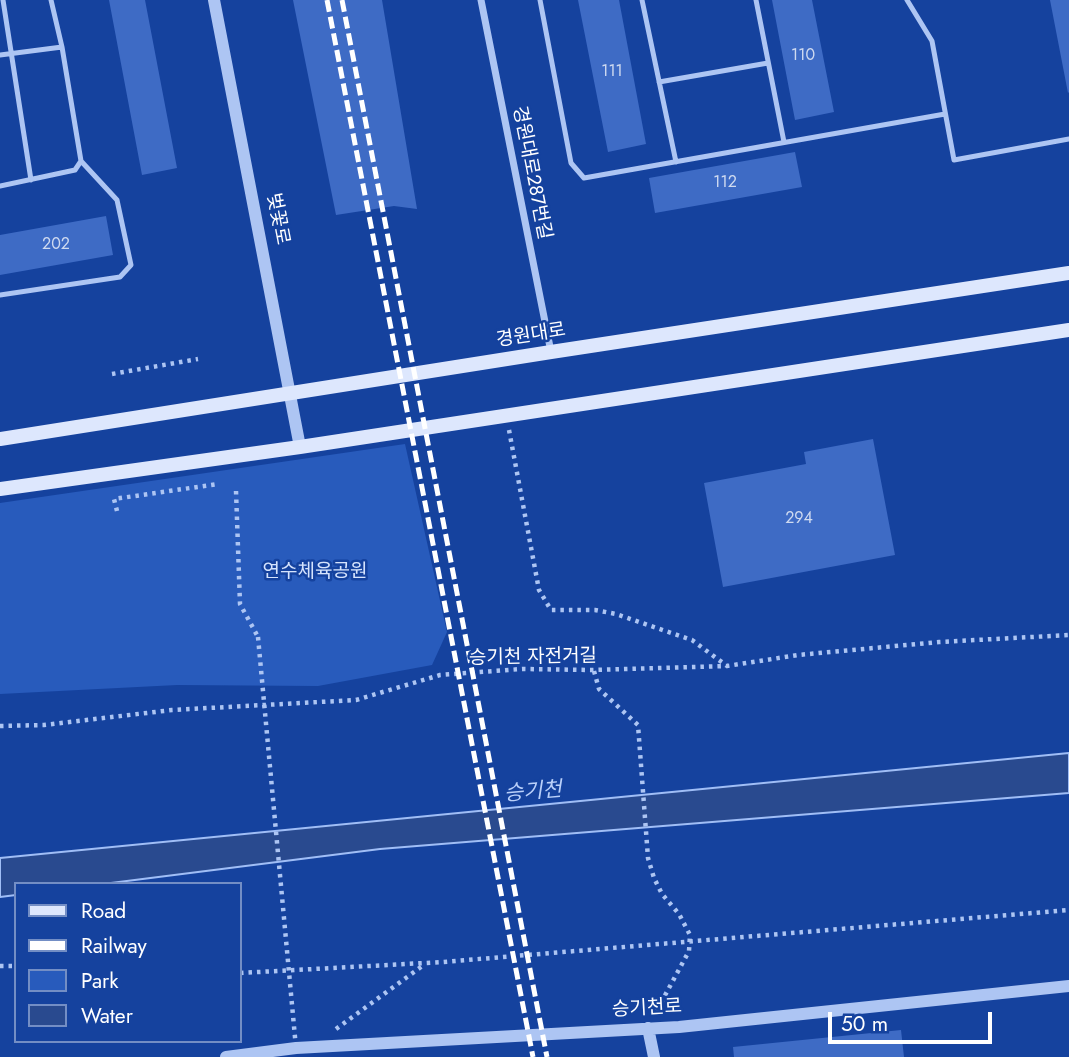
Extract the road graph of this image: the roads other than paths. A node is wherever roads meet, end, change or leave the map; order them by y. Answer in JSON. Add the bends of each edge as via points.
{"nodes":[{"id":1,"x":3,"y":0,"type":"edge"},
{"id":2,"x":51,"y":0,"type":"edge"},
{"id":3,"x":214,"y":0,"type":"edge"},
{"id":4,"x":481,"y":0,"type":"edge"},
{"id":5,"x":540,"y":0,"type":"edge"},
{"id":6,"x":642,"y":0,"type":"edge"},
{"id":7,"x":756,"y":0,"type":"edge"},
{"id":8,"x":907,"y":0,"type":"edge"},
{"id":9,"x":62,"y":47,"type":"junction"},
{"id":10,"x":11,"y":54,"type":"junction"},
{"id":11,"x":0,"y":55,"type":"edge"},
{"id":12,"x":768,"y":63,"type":"junction"},
{"id":13,"x":659,"y":82,"type":"junction"},
{"id":14,"x":945,"y":114,"type":"junction"},
{"id":15,"x":1069,"y":139,"type":"edge"},
{"id":16,"x":784,"y":142,"type":"junction"},
{"id":17,"x":82,"y":161,"type":"junction"},
{"id":18,"x":676,"y":162,"type":"junction"},
{"id":19,"x":31,"y":180,"type":"junction"},
{"id":20,"x":0,"y":186,"type":"edge"},
{"id":21,"x":1069,"y":273,"type":"edge"},
{"id":22,"x":0,"y":295,"type":"edge"},
{"id":23,"x":1069,"y":330,"type":"edge"},
{"id":24,"x":551,"y":352,"type":"junction"},
{"id":25,"x":290,"y":393,"type":"junction"},
{"id":26,"x":0,"y":439,"type":"edge"},
{"id":27,"x":300,"y":447,"type":"junction"},
{"id":28,"x":0,"y":489,"type":"edge"},
{"id":29,"x":1069,"y":986,"type":"edge"},
{"id":30,"x":648,"y":1028,"type":"junction"},
{"id":31,"x":226,"y":1057,"type":"edge"},
{"id":32,"x":654,"y":1057,"type":"edge"}],
"edges":[{"from":1,"to":10,"type":"lane"},
{"from":2,"to":9,"type":"lane"},
{"from":3,"to":25,"type":"street","name":"벚꽃로"},
{"from":4,"to":24,"type":"street","name":"경원대로287번길"},
{"from":5,"to":18,"type":"lane","via":[[571,163],[584,178]]},
{"from":6,"to":13,"type":"lane"},
{"from":7,"to":12,"type":"lane"},
{"from":8,"to":14,"type":"lane","via":[[932,41]]},
{"from":9,"to":10,"type":"lane"},
{"from":9,"to":17,"type":"lane"},
{"from":10,"to":11,"type":"lane"},
{"from":10,"to":19,"type":"lane"},
{"from":12,"to":13,"type":"lane"},
{"from":12,"to":16,"type":"lane"},
{"from":13,"to":18,"type":"lane"},
{"from":14,"to":15,"type":"lane","via":[[954,160]]},
{"from":14,"to":16,"type":"lane"},
{"from":16,"to":18,"type":"lane"},
{"from":17,"to":19,"type":"lane","via":[[75,170]]},
{"from":17,"to":22,"type":"lane","via":[[117,200],[131,265],[120,277]]},
{"from":19,"to":20,"type":"lane"},
{"from":21,"to":24,"type":"main road","name":"경원대로"},
{"from":23,"to":27,"type":"main road"},
{"from":24,"to":25,"type":"main road","name":"경원대로"},
{"from":25,"to":26,"type":"main road","name":"경원대로"},
{"from":25,"to":27,"type":"street","name":"벚꽃로"},
{"from":27,"to":28,"type":"main road"},
{"from":29,"to":30,"type":"street","name":"승기천로"},
{"from":30,"to":31,"type":"street","name":"승기천로","via":[[296,1048]]},
{"from":30,"to":32,"type":"street"}]}
